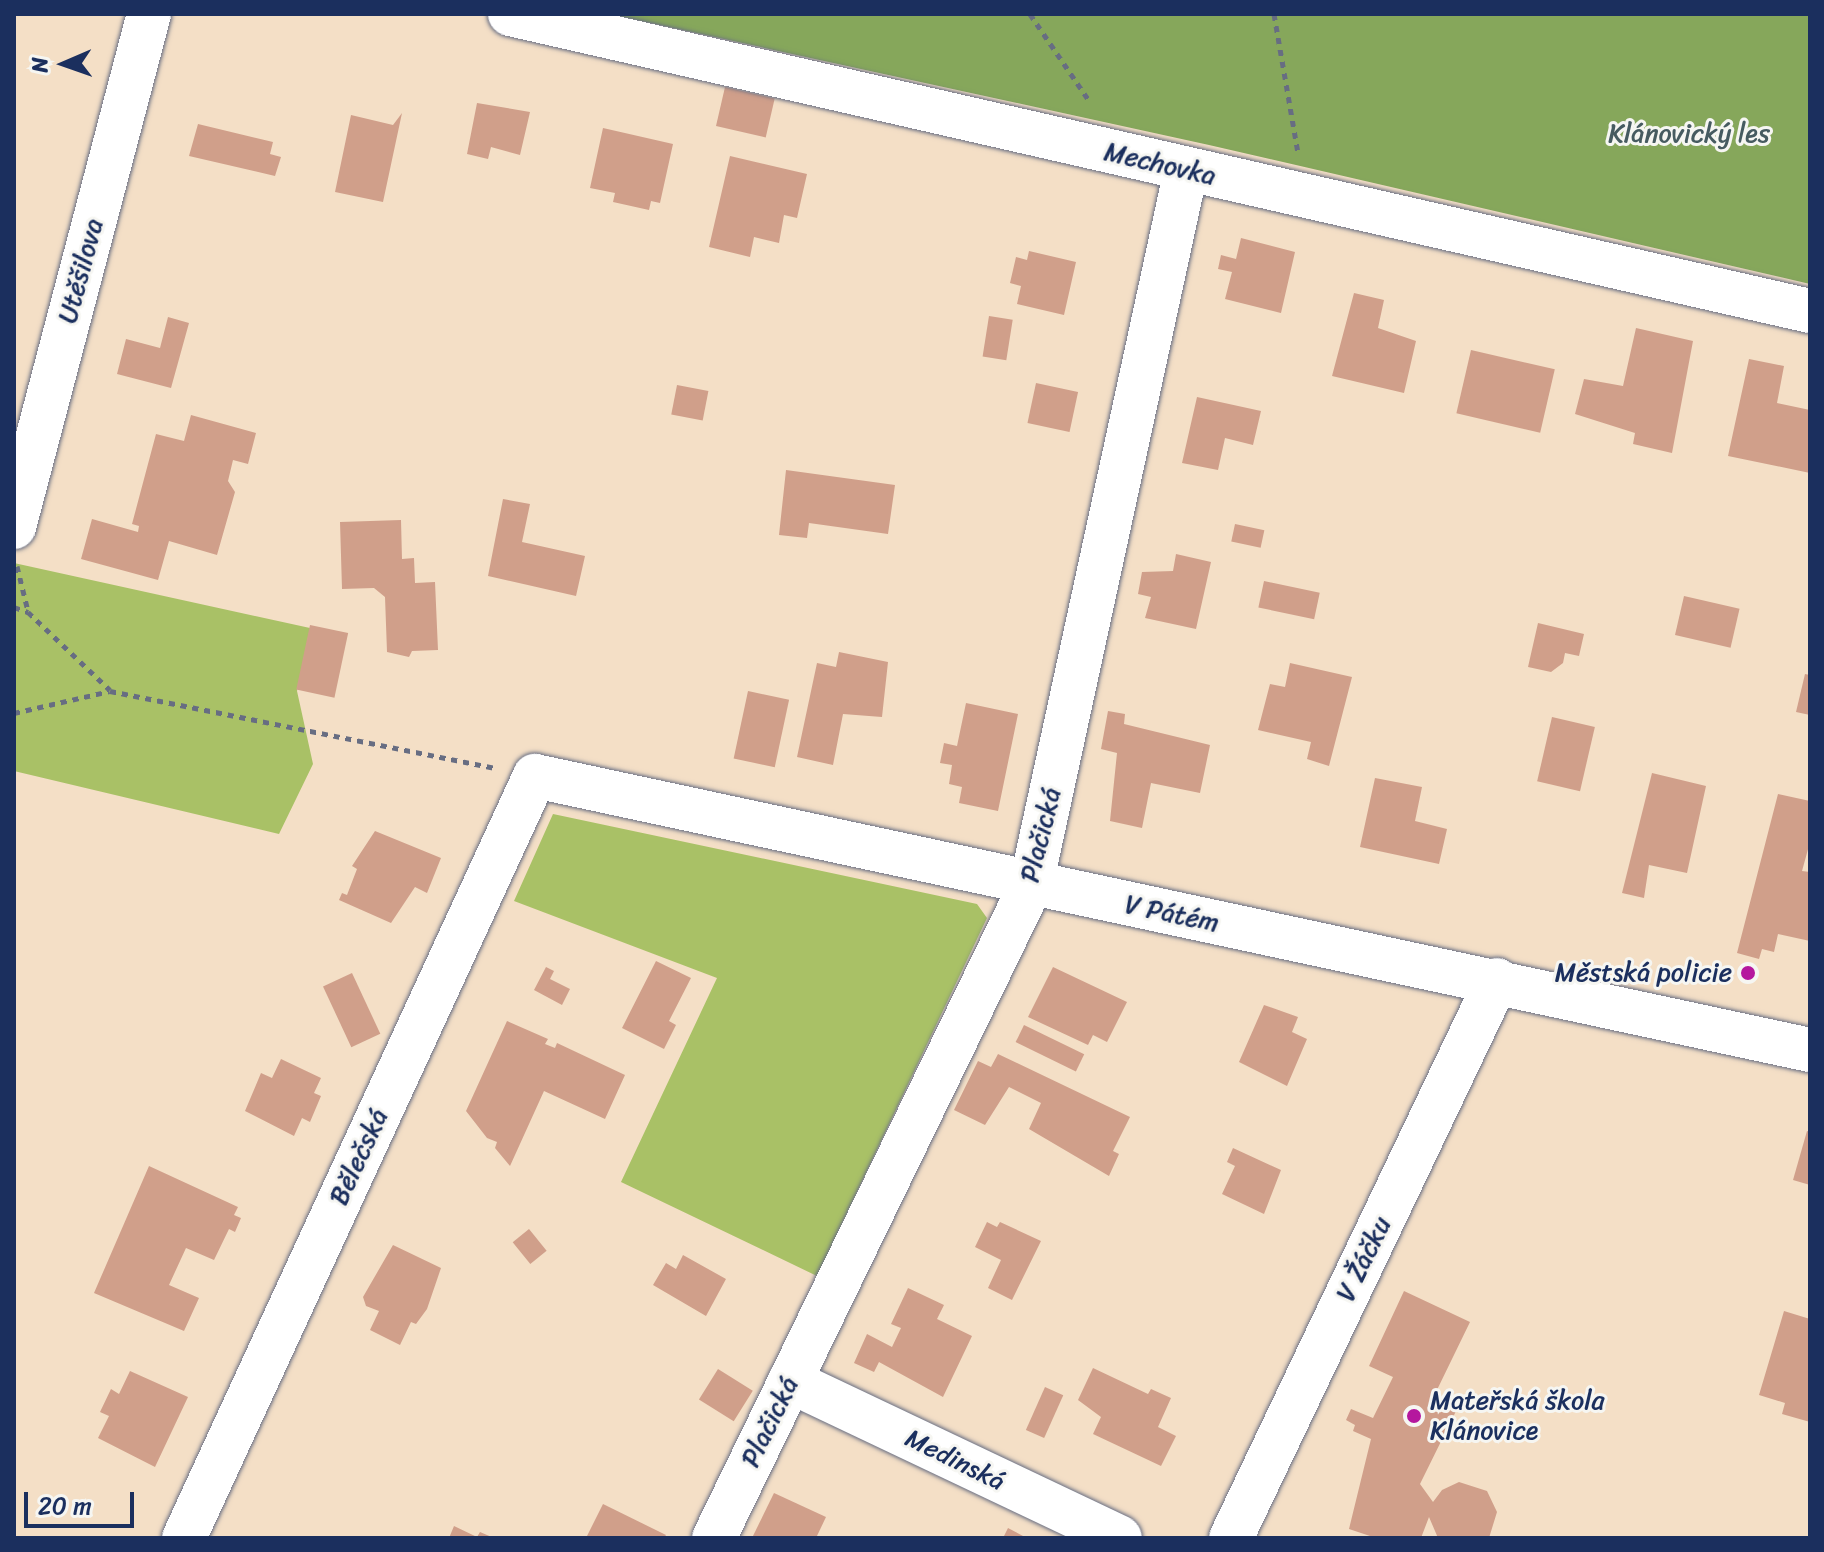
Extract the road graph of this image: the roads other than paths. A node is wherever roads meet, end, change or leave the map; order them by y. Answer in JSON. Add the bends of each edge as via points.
{"nodes":[{"id":1,"x":149,"y":14,"type":"edge"},
{"id":2,"x":510,"y":14,"type":"edge"},
{"id":3,"x":1186,"y":170,"type":"junction"},
{"id":4,"x":1810,"y":311,"type":"edge"},
{"id":5,"x":14,"y":527,"type":"edge"},
{"id":6,"x":535,"y":776,"type":"joint"},
{"id":7,"x":1031,"y":885,"type":"junction"},
{"id":8,"x":1497,"y":980,"type":"junction"},
{"id":9,"x":1810,"y":1050,"type":"edge"},
{"id":10,"x":790,"y":1381,"type":"junction"},
{"id":11,"x":1098,"y":1533,"type":"edge"},
{"id":12,"x":184,"y":1538,"type":"edge"},
{"id":13,"x":714,"y":1538,"type":"edge"},
{"id":14,"x":1231,"y":1538,"type":"edge"}],
"edges":[{"from":1,"to":5,"type":"street","name":"Utěšilova"},
{"from":2,"to":3,"type":"street","name":"Mechovka"},
{"from":3,"to":4,"type":"street","name":"Mechovka"},
{"from":3,"to":7,"type":"street","name":"Plačická"},
{"from":6,"to":7,"type":"street","name":"V Pátém"},
{"from":6,"to":12,"type":"street","name":"Bělečská"},
{"from":7,"to":8,"type":"street","name":"V Pátém"},
{"from":7,"to":10,"type":"street","name":"Plačická"},
{"from":8,"to":9,"type":"street","name":"V Pátém"},
{"from":8,"to":14,"type":"street","name":"V Žáčku"},
{"from":10,"to":11,"type":"street","name":"Medinská"},
{"from":10,"to":13,"type":"street","name":"Plačická"}]}
